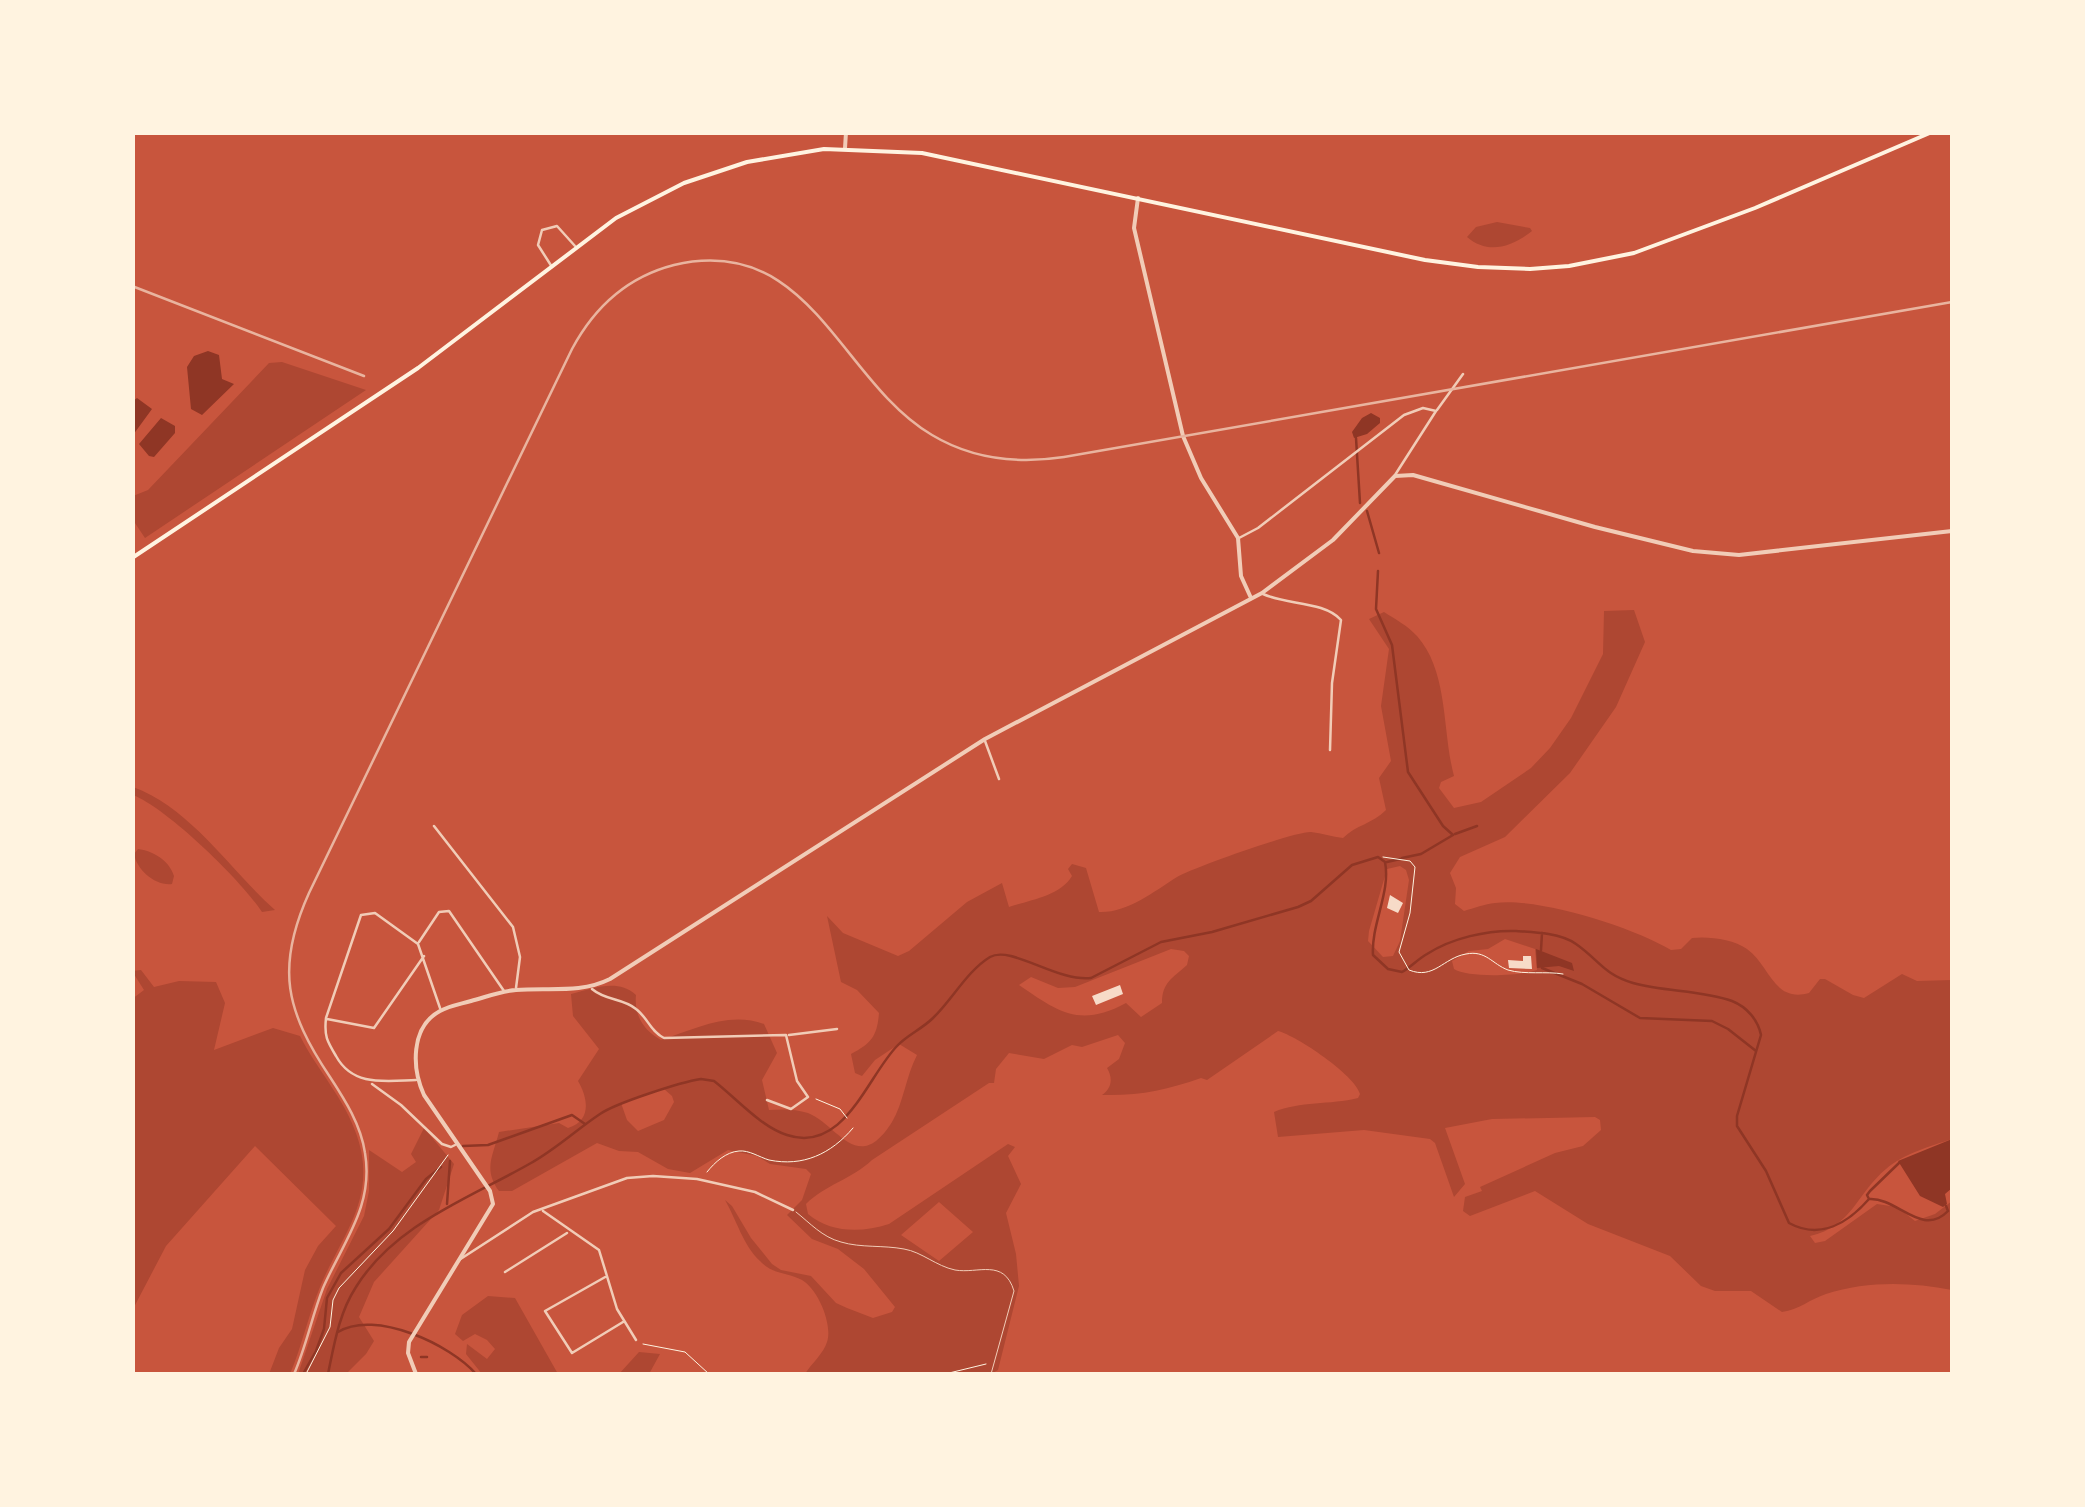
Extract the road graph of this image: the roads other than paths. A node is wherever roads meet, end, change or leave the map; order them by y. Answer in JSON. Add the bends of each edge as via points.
{"nodes":[{"id":1,"x":846,"y":132,"type":"edge"},
{"id":2,"x":1932,"y":132,"type":"edge"},
{"id":3,"x":846,"y":148,"type":"junction"},
{"id":4,"x":1138,"y":198,"type":"junction"},
{"id":5,"x":576,"y":248,"type":"junction"},
{"id":6,"x":552,"y":267,"type":"junction"},
{"id":7,"x":1463,"y":374,"type":"dead end"},
{"id":8,"x":1436,"y":411,"type":"junction"},
{"id":9,"x":1395,"y":476,"type":"junction"},
{"id":10,"x":1952,"y":531,"type":"edge"},
{"id":11,"x":1238,"y":538,"type":"junction"},
{"id":12,"x":132,"y":558,"type":"edge"},
{"id":13,"x":1262,"y":593,"type":"junction"},
{"id":14,"x":1251,"y":598,"type":"junction"},
{"id":15,"x":984,"y":739,"type":"junction"},
{"id":16,"x":1330,"y":750,"type":"dead end"},
{"id":17,"x":999,"y":778,"type":"dead end"},
{"id":18,"x":434,"y":826,"type":"dead end"},
{"id":19,"x":418,"y":944,"type":"junction"},
{"id":20,"x":424,"y":956,"type":"junction"},
{"id":21,"x":591,"y":987,"type":"junction"},
{"id":22,"x":516,"y":990,"type":"junction"},
{"id":23,"x":504,"y":991,"type":"junction"},
{"id":24,"x":441,"y":1010,"type":"junction"},
{"id":25,"x":326,"y":1018,"type":"junction"},
{"id":26,"x":837,"y":1030,"type":"dead end"},
{"id":27,"x":786,"y":1035,"type":"junction"},
{"id":28,"x":417,"y":1080,"type":"junction"},
{"id":29,"x":369,"y":1082,"type":"junction"},
{"id":30,"x":767,"y":1100,"type":"dead end"},
{"id":31,"x":455,"y":1147,"type":"junction"},
{"id":32,"x":542,"y":1210,"type":"junction"},
{"id":33,"x":793,"y":1210,"type":"joint"},
{"id":34,"x":568,"y":1232,"type":"junction"},
{"id":35,"x":458,"y":1261,"type":"junction"},
{"id":36,"x":505,"y":1272,"type":"dead end"},
{"id":37,"x":607,"y":1276,"type":"junction"},
{"id":38,"x":622,"y":1322,"type":"junction"},
{"id":39,"x":636,"y":1340,"type":"road end"},
{"id":40,"x":416,"y":1374,"type":"edge"},
{"id":41,"x":992,"y":1374,"type":"edge"}],
"edges":[{"from":1,"to":3,"type":"street"},
{"from":2,"to":4,"type":"main road","via":[[1664,244],[1544,268],[1434,262]]},
{"from":3,"to":4,"type":"main road","via":[[943,156]]},
{"from":3,"to":5,"type":"main road","via":[[786,154],[708,174],[638,205]]},
{"from":4,"to":11,"type":"street","via":[[1134,228],[1183,436]]},
{"from":5,"to":6,"type":"main road"},
{"from":5,"to":6,"type":"street","via":[[560,228],[542,230],[538,245]]},
{"from":6,"to":12,"type":"main road","via":[[398,382]]},
{"from":7,"to":8,"type":"street"},
{"from":8,"to":9,"type":"street"},
{"from":8,"to":11,"type":"street","via":[[1416,409]]},
{"from":9,"to":10,"type":"street","via":[[1414,475],[1708,552],[1749,554]]},
{"from":9,"to":13,"type":"street","via":[[1316,556]]},
{"from":11,"to":14,"type":"street","via":[[1241,576]]},
{"from":13,"to":14,"type":"street"},
{"from":13,"to":16,"type":"street","via":[[1341,620]]},
{"from":14,"to":15,"type":"street"},
{"from":15,"to":17,"type":"street"},
{"from":15,"to":21,"type":"street"},
{"from":18,"to":22,"type":"street","via":[[513,927],[520,957]]},
{"from":19,"to":20,"type":"street"},
{"from":19,"to":23,"type":"street","via":[[439,912],[449,911]]},
{"from":19,"to":25,"type":"street","via":[[375,913],[361,915]]},
{"from":20,"to":24,"type":"street"},
{"from":20,"to":25,"type":"street","via":[[374,1028]]},
{"from":21,"to":22,"type":"street"},
{"from":21,"to":27,"type":"street","via":[[638,1009],[664,1038]]},
{"from":22,"to":23,"type":"street"},
{"from":23,"to":24,"type":"street"},
{"from":24,"to":28,"type":"street","via":[[419,1035]]},
{"from":25,"to":29,"type":"street","via":[[324,1036],[342,1066]]},
{"from":26,"to":27,"type":"street"},
{"from":27,"to":30,"type":"street","via":[[797,1081],[808,1097],[791,1109]]},
{"from":28,"to":29,"type":"street"},
{"from":28,"to":31,"type":"street"},
{"from":29,"to":31,"type":"street","via":[[442,1144]]},
{"from":31,"to":35,"type":"street","via":[[490,1191],[492,1210]]},
{"from":32,"to":33,"type":"street","via":[[627,1178],[676,1176],[755,1192]]},
{"from":32,"to":34,"type":"street"},
{"from":32,"to":35,"type":"street"},
{"from":33,"to":41,"type":"lane","via":[[838,1242],[913,1251],[957,1270],[999,1272],[1014,1291]]},
{"from":34,"to":36,"type":"street"},
{"from":34,"to":37,"type":"street","via":[[597,1248]]},
{"from":35,"to":40,"type":"street","via":[[411,1338]]},
{"from":37,"to":38,"type":"street"},
{"from":37,"to":38,"type":"street","via":[[545,1311],[572,1354]]},
{"from":38,"to":39,"type":"street"}]}
